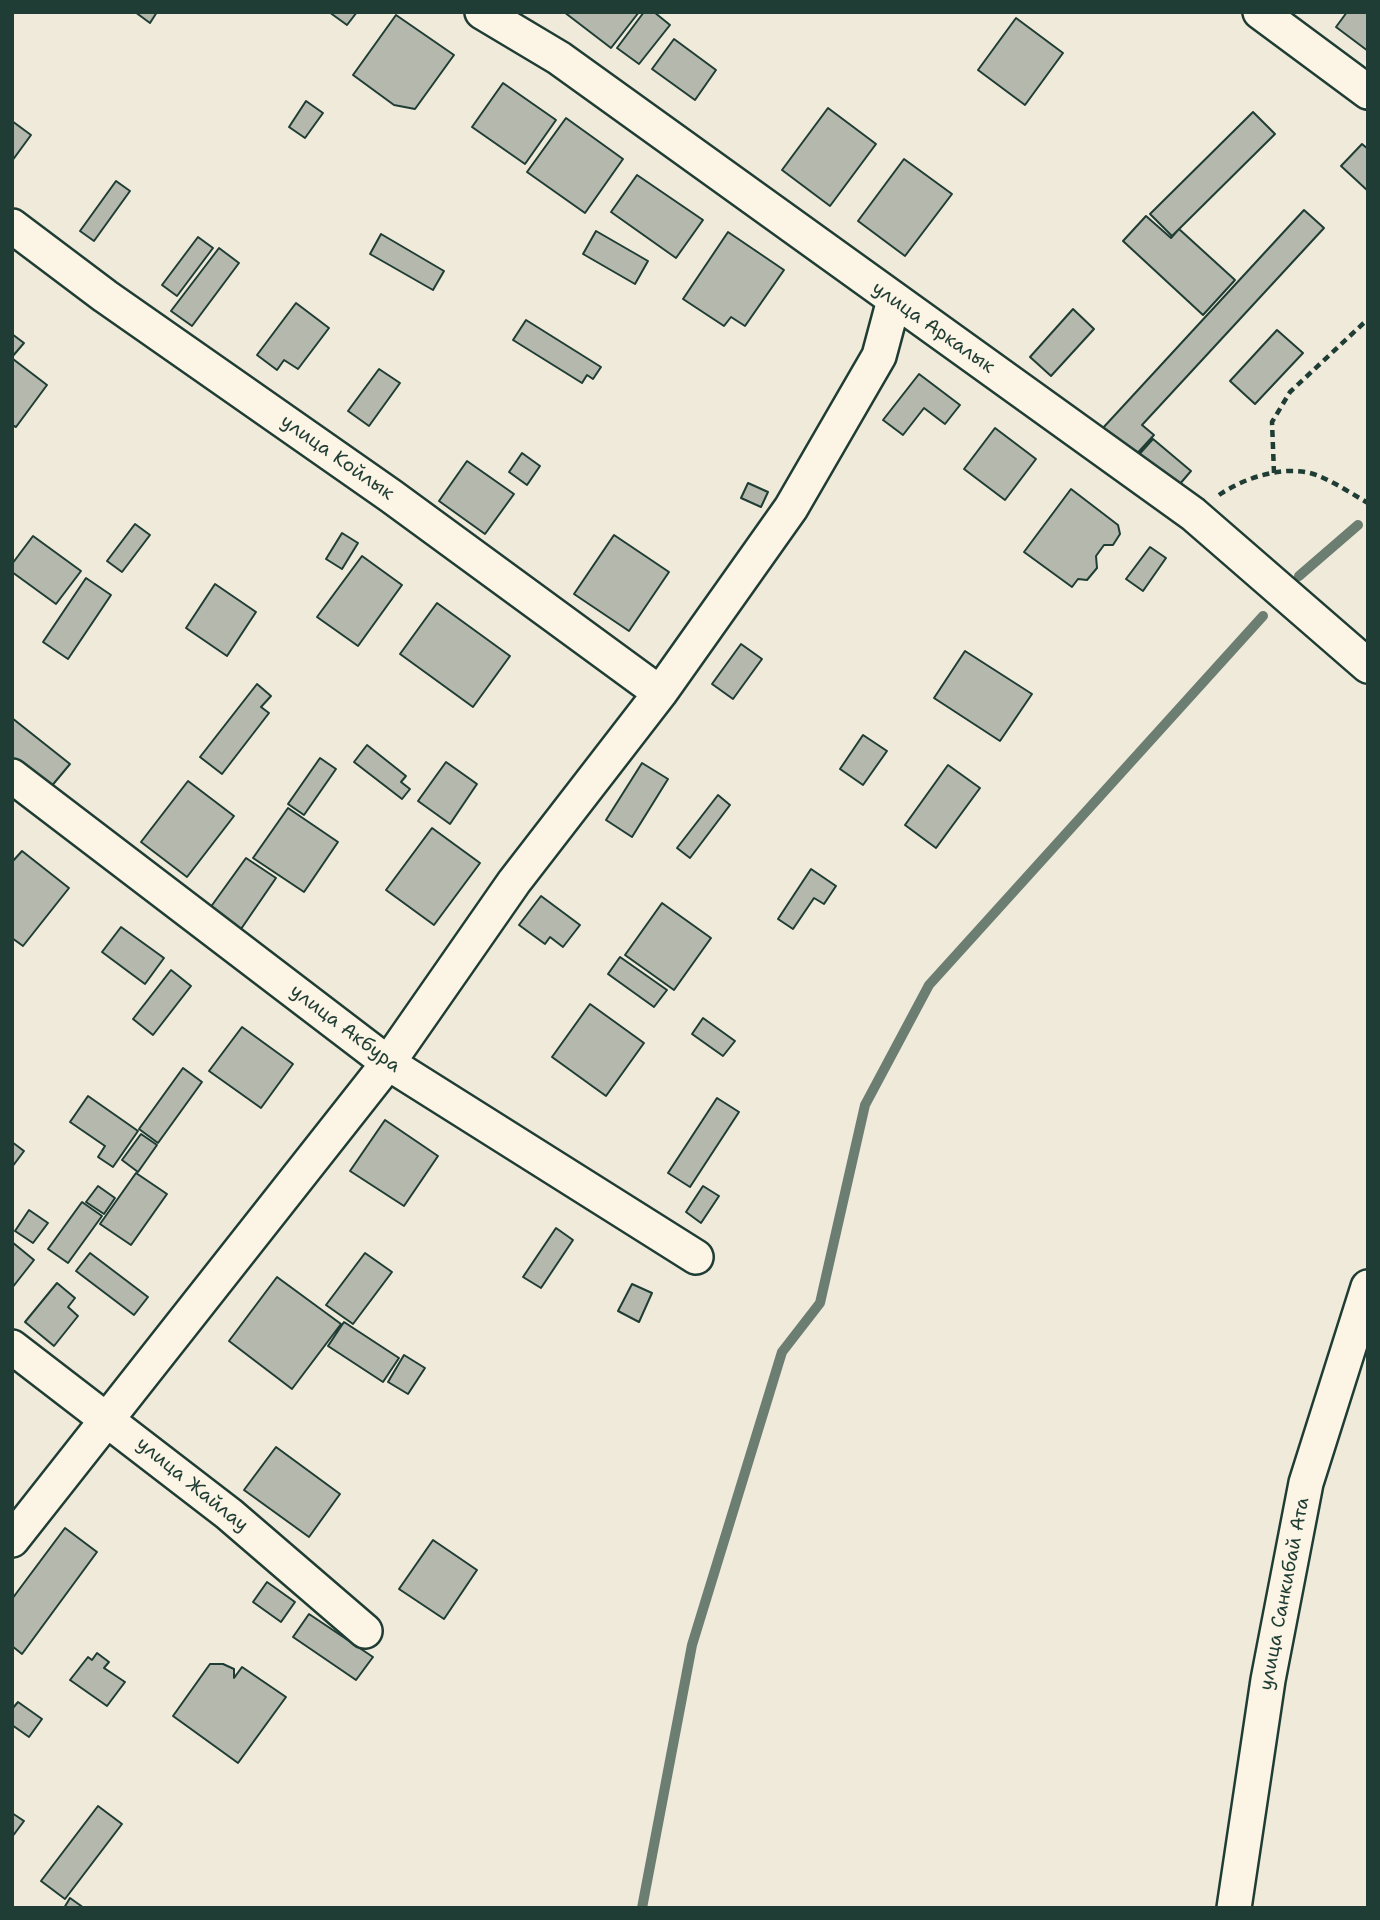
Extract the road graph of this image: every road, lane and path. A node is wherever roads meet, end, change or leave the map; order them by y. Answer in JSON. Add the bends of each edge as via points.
{"nodes":[{"id":1,"x":482,"y":12,"type":"edge"},
{"id":2,"x":1260,"y":12,"type":"edge"},
{"id":3,"x":1368,"y":92,"type":"edge"},
{"id":4,"x":12,"y":226,"type":"edge"},
{"id":5,"x":894,"y":300,"type":"junction"},
{"id":6,"x":1368,"y":318,"type":"edge"},
{"id":7,"x":1274,"y":473,"type":"junction"},
{"id":8,"x":1368,"y":503,"type":"edge"},
{"id":9,"x":1193,"y":514,"type":"junction"},
{"id":10,"x":1368,"y":666,"type":"edge"},
{"id":11,"x":660,"y":693,"type":"junction"},
{"id":12,"x":12,"y":776,"type":"edge"},
{"id":13,"x":388,"y":1063,"type":"junction"},
{"id":14,"x":696,"y":1257,"type":"dead end"},
{"id":15,"x":1368,"y":1287,"type":"edge"},
{"id":16,"x":12,"y":1347,"type":"edge"},
{"id":17,"x":107,"y":1418,"type":"junction"},
{"id":18,"x":12,"y":1540,"type":"edge"},
{"id":19,"x":365,"y":1632,"type":"dead end"},
{"id":20,"x":1234,"y":1908,"type":"edge"}],
"edges":[{"from":1,"to":5,"type":"street","name":"улица Аркалык","via":[[559,58]]},
{"from":2,"to":3,"type":"street"},
{"from":4,"to":11,"type":"street","name":"улица Койлык"},
{"from":5,"to":9,"type":"street","name":"улица Аркалык"},
{"from":5,"to":11,"type":"street","via":[[879,356],[791,508]]},
{"from":6,"to":7,"type":"path","via":[[1290,392],[1272,422]]},
{"from":7,"to":8,"type":"path","via":[[1317,475]]},
{"from":7,"to":9,"type":"path","via":[[1230,488]]},
{"from":9,"to":10,"type":"street","name":"улица Аркалык"},
{"from":11,"to":13,"type":"street","via":[[514,882]]},
{"from":12,"to":13,"type":"street","name":"улица Акбура"},
{"from":13,"to":14,"type":"street","name":"улица Акбура"},
{"from":13,"to":17,"type":"street"},
{"from":15,"to":20,"type":"street","name":"улица Санкибай Ата","via":[[1306,1483],[1268,1680]]},
{"from":16,"to":17,"type":"street","name":"улица Жайлау"},
{"from":17,"to":18,"type":"street"},
{"from":17,"to":19,"type":"street","name":"улица Жайлау","via":[[229,1514]]}]}
